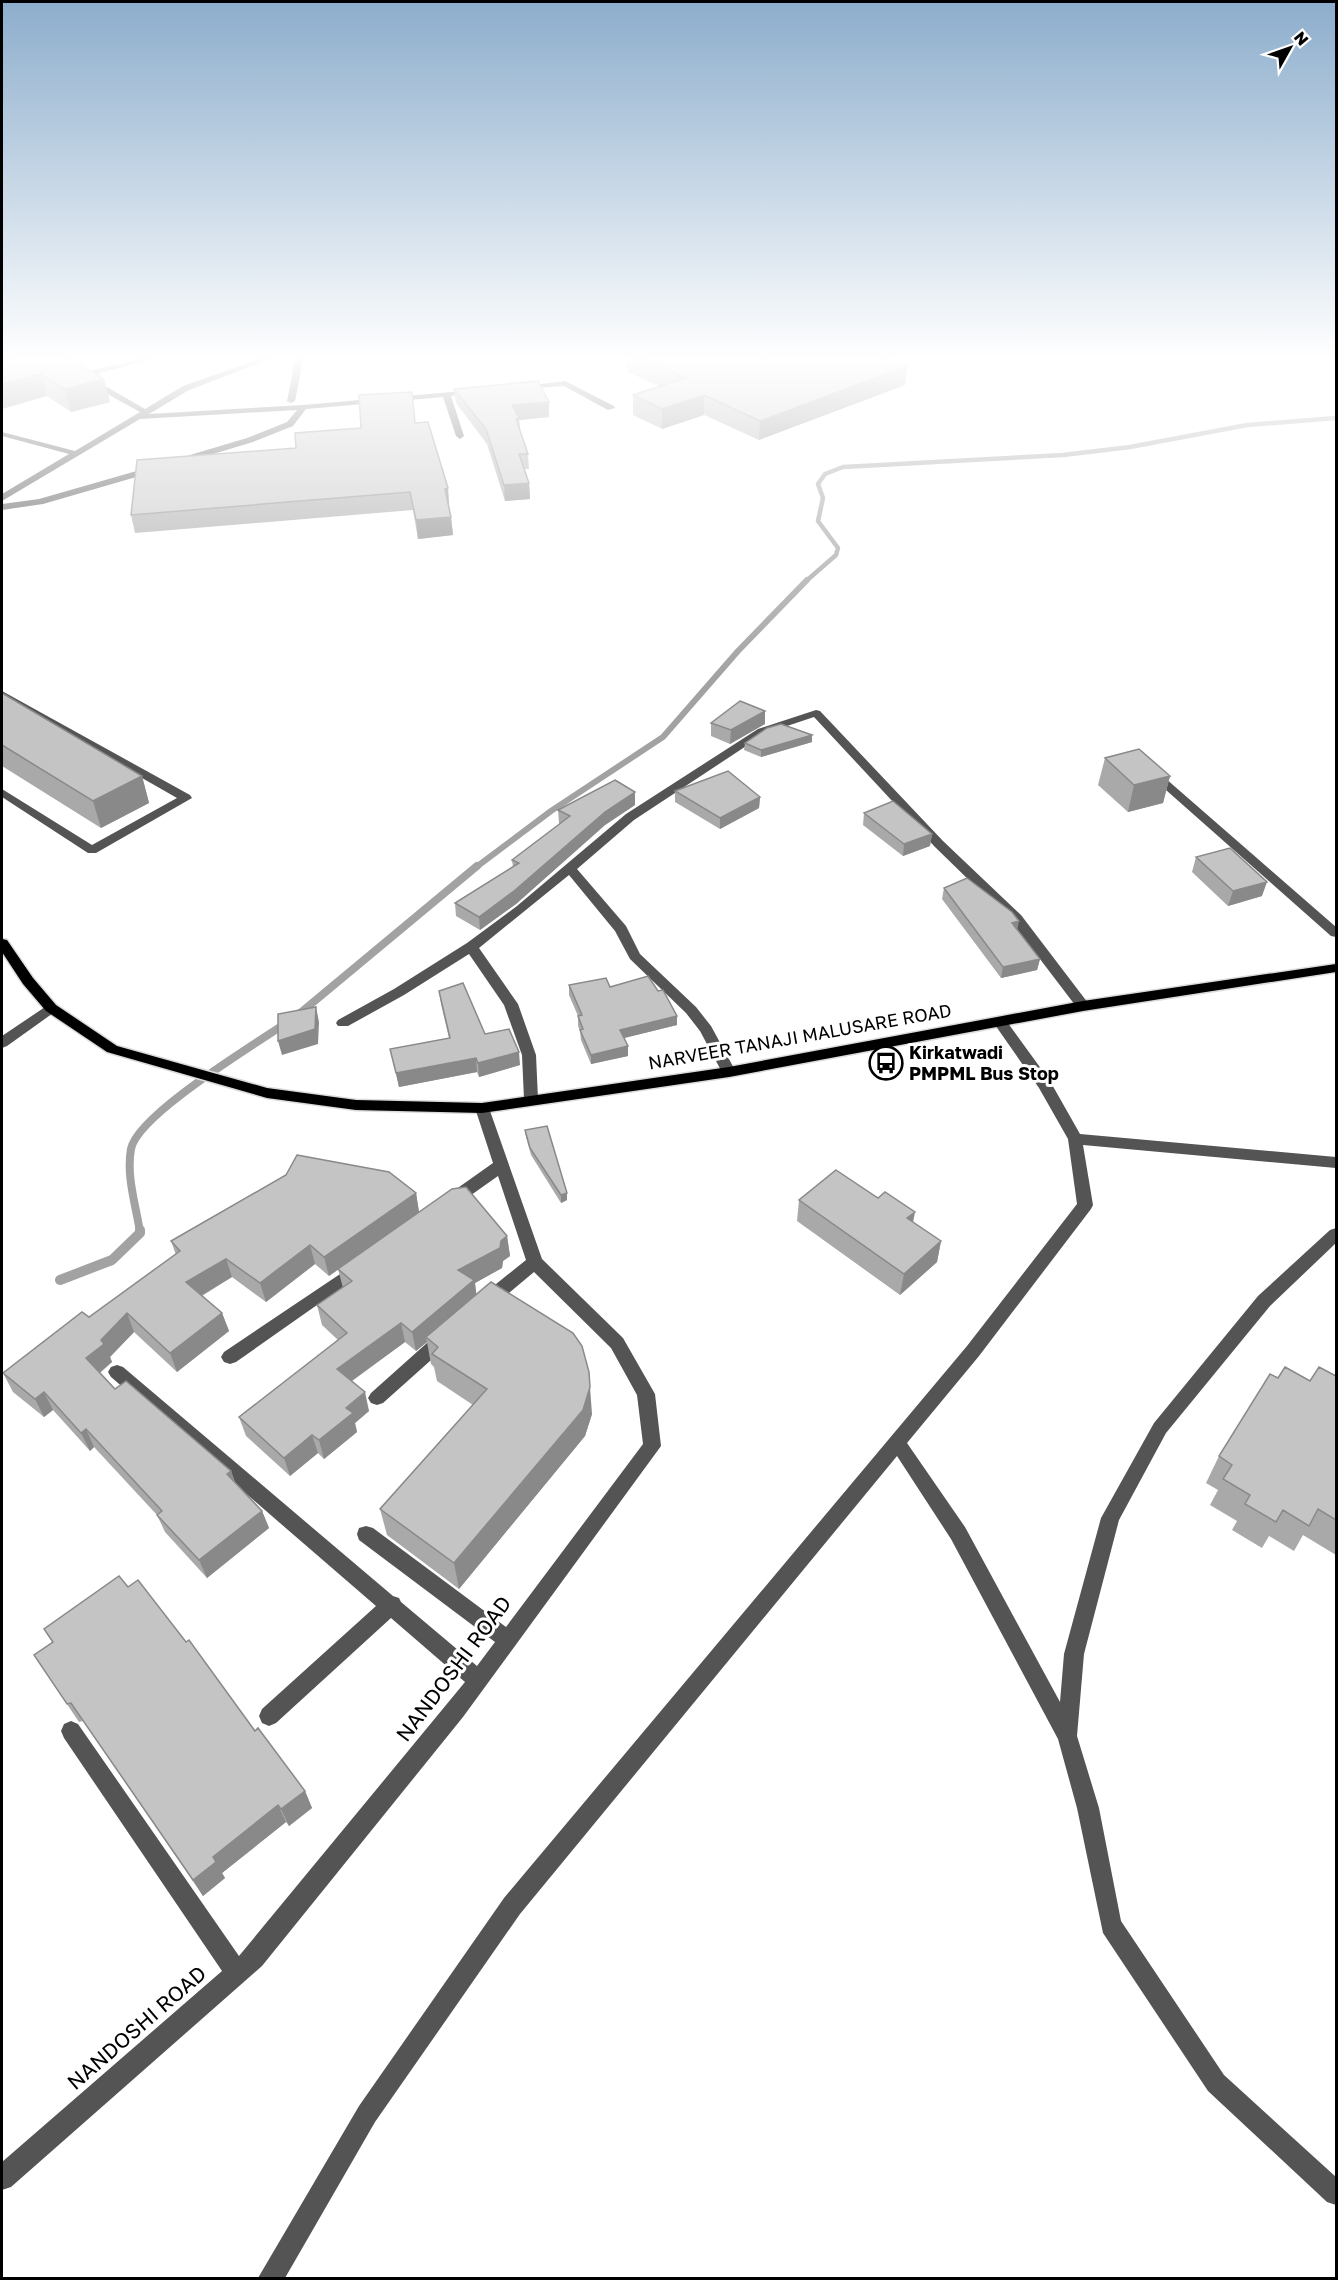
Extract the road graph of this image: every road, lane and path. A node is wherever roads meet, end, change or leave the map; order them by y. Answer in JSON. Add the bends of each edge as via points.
{"nodes":[{"id":1,"x":59,"y":462,"type":"edge"},
{"id":2,"x":161,"y":467,"type":"edge"},
{"id":3,"x":2,"y":498,"type":"edge"},
{"id":4,"x":2,"y":507,"type":"edge"},
{"id":5,"x":2,"y":694,"type":"edge"},
{"id":6,"x":1151,"y":771,"type":"edge"},
{"id":7,"x":2,"y":792,"type":"edge"},
{"id":8,"x":569,"y":867,"type":"junction"},
{"id":9,"x":1336,"y":933,"type":"edge"},
{"id":10,"x":2,"y":942,"type":"edge"},
{"id":11,"x":474,"y":945,"type":"junction"},
{"id":12,"x":1336,"y":968,"type":"edge"},
{"id":13,"x":1083,"y":1006,"type":"junction"},
{"id":14,"x":51,"y":1008,"type":"junction"},
{"id":15,"x":1000,"y":1022,"type":"junction"},
{"id":16,"x":343,"y":1023,"type":"dead end"},
{"id":17,"x":2,"y":1043,"type":"edge"},
{"id":18,"x":729,"y":1072,"type":"junction"},
{"id":19,"x":531,"y":1100,"type":"junction"},
{"id":20,"x":482,"y":1108,"type":"junction"},
{"id":21,"x":1075,"y":1139,"type":"junction"},
{"id":22,"x":1336,"y":1162,"type":"edge"},
{"id":23,"x":502,"y":1165,"type":"junction"},
{"id":24,"x":434,"y":1213,"type":"edge"},
{"id":25,"x":1336,"y":1234,"type":"edge"},
{"id":26,"x":366,"y":1262,"type":"edge"},
{"id":27,"x":535,"y":1262,"type":"junction"},
{"id":28,"x":473,"y":1313,"type":"edge"},
{"id":29,"x":456,"y":1328,"type":"edge"},
{"id":30,"x":230,"y":1357,"type":"dead end"},
{"id":31,"x":117,"y":1372,"type":"dead end"},
{"id":32,"x":377,"y":1398,"type":"dead end"},
{"id":33,"x":897,"y":1442,"type":"junction"},
{"id":34,"x":366,"y":1534,"type":"dead end"},
{"id":35,"x":392,"y":1604,"type":"junction"},
{"id":36,"x":508,"y":1640,"type":"junction"},
{"id":37,"x":478,"y":1680,"type":"junction"},
{"id":38,"x":269,"y":1716,"type":"dead end"},
{"id":39,"x":71,"y":1731,"type":"dead end"},
{"id":40,"x":1067,"y":1736,"type":"junction"},
{"id":41,"x":237,"y":1973,"type":"junction"},
{"id":42,"x":2,"y":2178,"type":"edge"},
{"id":43,"x":1336,"y":2193,"type":"edge"},
{"id":44,"x":271,"y":2278,"type":"edge"}],
"edges":[{"from":1,"to":3,"type":"street"},
{"from":2,"to":4,"type":"street","via":[[40,502]]},
{"from":5,"to":7,"type":"street","via":[[186,798],[92,850]]},
{"from":6,"to":9,"type":"street"},
{"from":8,"to":11,"type":"street"},
{"from":8,"to":13,"type":"street","via":[[630,817],[762,730],[816,713],[939,844],[1016,918]]},
{"from":8,"to":18,"type":"street","via":[[621,929],[635,956],[706,1029]]},
{"from":10,"to":14,"type":"main road","name":"NARVEER TANAJI MALUSARE ROAD"},
{"from":11,"to":16,"type":"street"},
{"from":11,"to":19,"type":"street","via":[[471,947],[511,1004],[529,1055]]},
{"from":12,"to":13,"type":"main road","name":"NARVEER TANAJI MALUSARE ROAD"},
{"from":13,"to":15,"type":"main road","name":"NARVEER TANAJI MALUSARE ROAD"},
{"from":14,"to":17,"type":"street"},
{"from":14,"to":20,"type":"main road","name":"NARVEER TANAJI MALUSARE ROAD","via":[[112,1049],[267,1093],[356,1105]]},
{"from":15,"to":18,"type":"main road","name":"NARVEER TANAJI MALUSARE ROAD"},
{"from":15,"to":21,"type":"street","via":[[1045,1085]]},
{"from":18,"to":19,"type":"main road","name":"NARVEER TANAJI MALUSARE ROAD"},
{"from":19,"to":20,"type":"main road","name":"NARVEER TANAJI MALUSARE ROAD"},
{"from":20,"to":23,"type":"street","name":"NANDOSHI ROAD"},
{"from":21,"to":22,"type":"street"},
{"from":21,"to":33,"type":"street","via":[[1085,1205]]},
{"from":23,"to":24,"type":"street"},
{"from":23,"to":27,"type":"street","name":"NANDOSHI ROAD"},
{"from":25,"to":40,"type":"street","via":[[1264,1301],[1160,1428],[1110,1518],[1074,1654]]},
{"from":26,"to":30,"type":"street"},
{"from":27,"to":28,"type":"street"},
{"from":27,"to":36,"type":"street","name":"NANDOSHI ROAD","via":[[617,1343],[646,1394],[652,1446]]},
{"from":29,"to":32,"type":"street"},
{"from":31,"to":35,"type":"street"},
{"from":33,"to":40,"type":"street","via":[[958,1533]]},
{"from":33,"to":44,"type":"street","via":[[512,1906],[367,2114]]},
{"from":34,"to":36,"type":"street"},
{"from":35,"to":37,"type":"street"},
{"from":35,"to":38,"type":"street"},
{"from":36,"to":37,"type":"street","name":"NANDOSHI ROAD"},
{"from":37,"to":41,"type":"street","name":"NANDOSHI ROAD","via":[[254,1958]]},
{"from":39,"to":41,"type":"street"},
{"from":40,"to":43,"type":"street","via":[[1088,1808],[1111,1925],[1216,2083]]},
{"from":41,"to":42,"type":"street","name":"NANDOSHI ROAD"}]}
